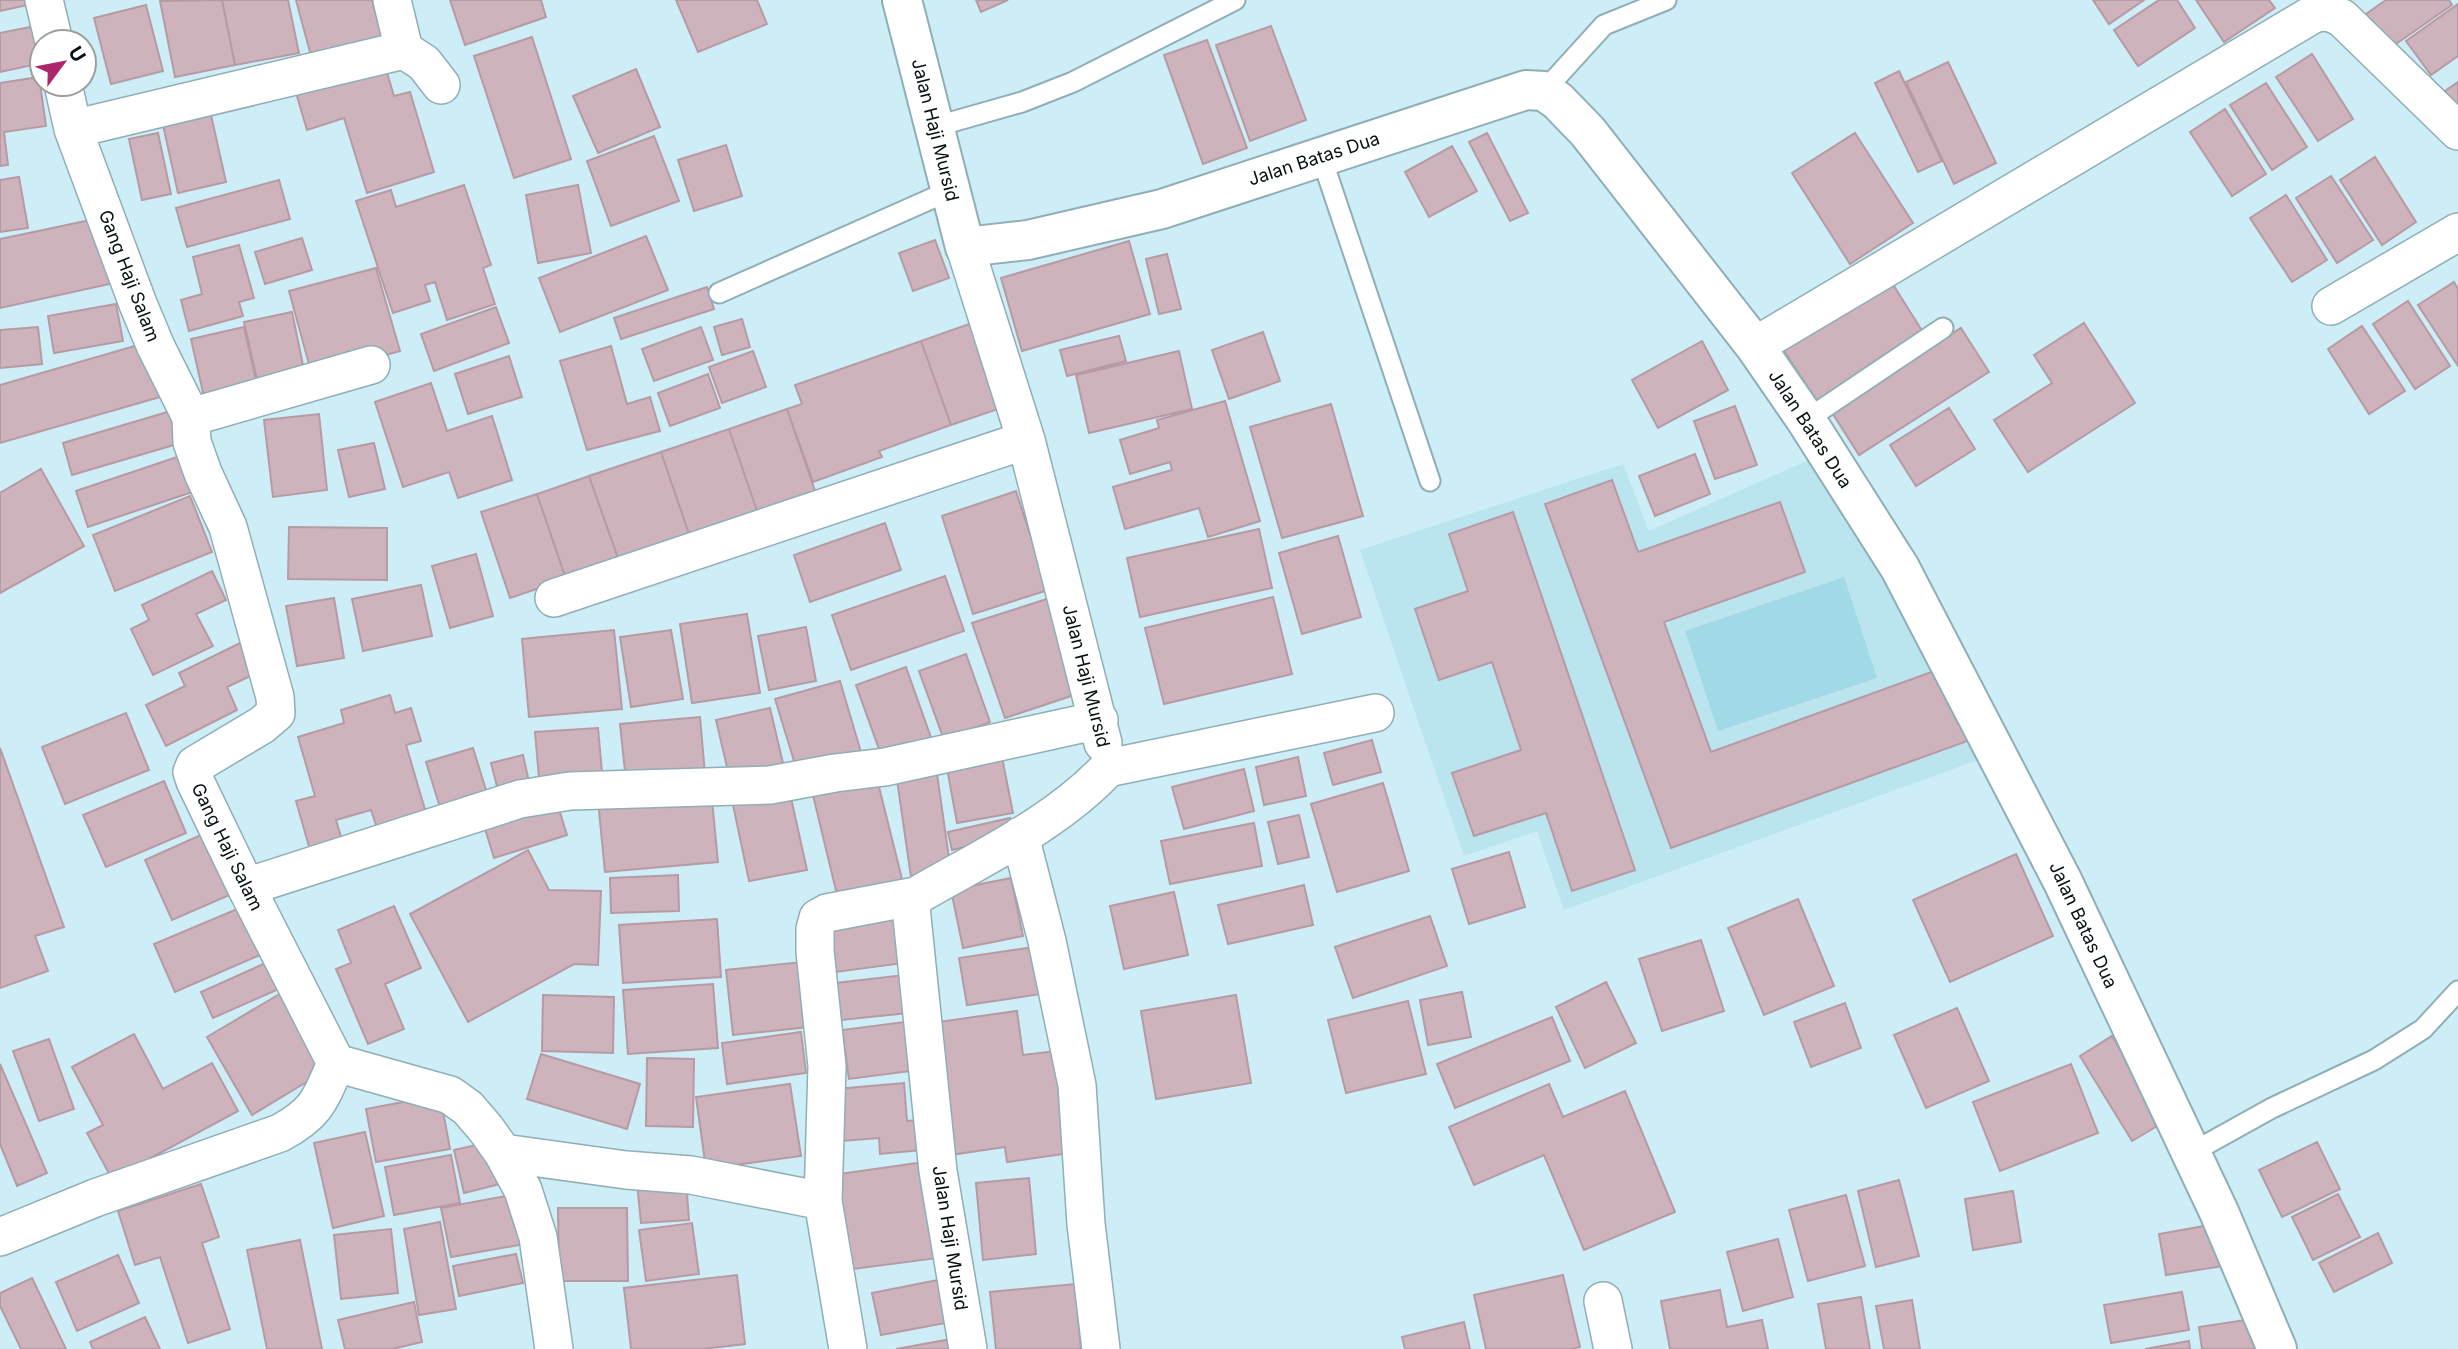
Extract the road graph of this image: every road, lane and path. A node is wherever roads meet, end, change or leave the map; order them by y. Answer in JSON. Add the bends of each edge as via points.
{"nodes":[{"id":1,"x":44,"y":0,"type":"edge"},
{"id":2,"x":392,"y":0,"type":"edge"},
{"id":3,"x":902,"y":0,"type":"edge"},
{"id":4,"x":1236,"y":0,"type":"edge"},
{"id":5,"x":1666,"y":0,"type":"edge"},
{"id":6,"x":51,"y":28,"type":"edge"},
{"id":7,"x":404,"y":50,"type":"junction"},
{"id":8,"x":441,"y":85,"type":"dead end"},
{"id":9,"x":1544,"y":91,"type":"junction"},
{"id":10,"x":66,"y":98,"type":"edge"},
{"id":11,"x":934,"y":127,"type":"junction"},
{"id":12,"x":73,"y":129,"type":"junction"},
{"id":13,"x":2458,"y":131,"type":"edge"},
{"id":14,"x":1321,"y":156,"type":"junction"},
{"id":15,"x":951,"y":190,"type":"junction"},
{"id":16,"x":2458,"y":232,"type":"edge"},
{"id":17,"x":965,"y":247,"type":"junction"},
{"id":18,"x":719,"y":293,"type":"dead end"},
{"id":19,"x":2331,"y":306,"type":"dead end"},
{"id":20,"x":1942,"y":328,"type":"dead end"},
{"id":21,"x":1755,"y":346,"type":"junction"},
{"id":22,"x":371,"y":365,"type":"dead end"},
{"id":23,"x":191,"y":417,"type":"junction"},
{"id":24,"x":1806,"y":420,"type":"junction"},
{"id":25,"x":1026,"y":440,"type":"junction"},
{"id":26,"x":1430,"y":481,"type":"dead end"},
{"id":27,"x":554,"y":598,"type":"dead end"},
{"id":28,"x":1375,"y":713,"type":"dead end"},
{"id":29,"x":1099,"y":720,"type":"junction"},
{"id":30,"x":1108,"y":768,"type":"junction"},
{"id":31,"x":1020,"y":836,"type":"junction"},
{"id":32,"x":246,"y":887,"type":"junction"},
{"id":33,"x":916,"y":895,"type":"junction"},
{"id":34,"x":2458,"y":991,"type":"edge"},
{"id":35,"x":337,"y":1063,"type":"junction"},
{"id":36,"x":503,"y":1153,"type":"junction"},
{"id":37,"x":2191,"y":1153,"type":"junction"},
{"id":38,"x":823,"y":1201,"type":"junction"},
{"id":39,"x":0,"y":1237,"type":"edge"},
{"id":40,"x":1603,"y":1301,"type":"dead end"},
{"id":41,"x":554,"y":1349,"type":"edge"},
{"id":42,"x":848,"y":1349,"type":"edge"},
{"id":43,"x":968,"y":1349,"type":"edge"},
{"id":44,"x":1101,"y":1349,"type":"edge"},
{"id":45,"x":1613,"y":1349,"type":"edge"},
{"id":46,"x":2277,"y":1349,"type":"edge"}],
"edges":[{"from":1,"to":6,"type":"street"},
{"from":2,"to":7,"type":"street"},
{"from":3,"to":11,"type":"street","name":"Jalan Haji Mursid"},
{"from":4,"to":11,"type":"lane","via":[[1073,82]]},
{"from":5,"to":9,"type":"lane","via":[[1604,25]]},
{"from":7,"to":8,"type":"street","via":[[424,63]]},
{"from":7,"to":12,"type":"street"},
{"from":9,"to":14,"type":"street","name":"Jalan Batas Dua","via":[[1526,90]]},
{"from":9,"to":21,"type":"street","name":"Jalan Batas Dua","via":[[1588,132]]},
{"from":10,"to":12,"type":"street","name":"Gang Haji Salam"},
{"from":11,"to":15,"type":"street","name":"Jalan Haji Mursid"},
{"from":12,"to":23,"type":"street","name":"Gang Haji Salam","via":[[151,336]]},
{"from":13,"to":21,"type":"street","via":[[2342,18],[2329,12],[2315,13]]},
{"from":14,"to":17,"type":"street","name":"Jalan Batas Dua","via":[[1162,209],[1028,240]]},
{"from":14,"to":26,"type":"lane"},
{"from":15,"to":17,"type":"street","name":"Jalan Haji Mursid"},
{"from":15,"to":18,"type":"lane"},
{"from":16,"to":19,"type":"street"},
{"from":17,"to":25,"type":"street","name":"Jalan Haji Mursid"},
{"from":20,"to":24,"type":"lane"},
{"from":21,"to":24,"type":"street","name":"Jalan Batas Dua"},
{"from":22,"to":23,"type":"street"},
{"from":23,"to":32,"type":"street","name":"Gang Haji Salam","via":[[192,442],[228,527],[275,697],[275,713],[262,725],[195,765],[192,772]]},
{"from":24,"to":37,"type":"street","name":"Jalan Batas Dua","via":[[1900,568],[1997,751]]},
{"from":25,"to":27,"type":"street"},
{"from":25,"to":29,"type":"street","name":"Jalan Haji Mursid"},
{"from":28,"to":30,"type":"street"},
{"from":29,"to":30,"type":"street","name":"Jalan Haji Mursid"},
{"from":29,"to":32,"type":"street","via":[[885,766],[770,785],[570,791],[520,799]]},
{"from":30,"to":31,"type":"street","name":"Jalan Haji Mursid","via":[[1087,789]]},
{"from":31,"to":33,"type":"street","name":"Jalan Haji Mursid"},
{"from":31,"to":44,"type":"street","via":[[1077,1085],[1086,1224]]},
{"from":32,"to":35,"type":"street","name":"Gang Haji Salam"},
{"from":33,"to":38,"type":"street","via":[[818,918],[815,951],[827,1066]]},
{"from":33,"to":43,"type":"street","name":"Jalan Haji Mursid","via":[[911,907],[938,1171]]},
{"from":34,"to":37,"type":"lane","via":[[2423,1029],[2374,1060]]},
{"from":35,"to":36,"type":"street","via":[[450,1095],[468,1108]]},
{"from":35,"to":39,"type":"street","via":[[318,1104],[280,1133]]},
{"from":36,"to":38,"type":"street","via":[[691,1175]]},
{"from":36,"to":41,"type":"street","via":[[523,1190],[538,1237]]},
{"from":37,"to":46,"type":"street","name":"Jalan Batas Dua"},
{"from":38,"to":42,"type":"street"},
{"from":40,"to":45,"type":"street"}]}
